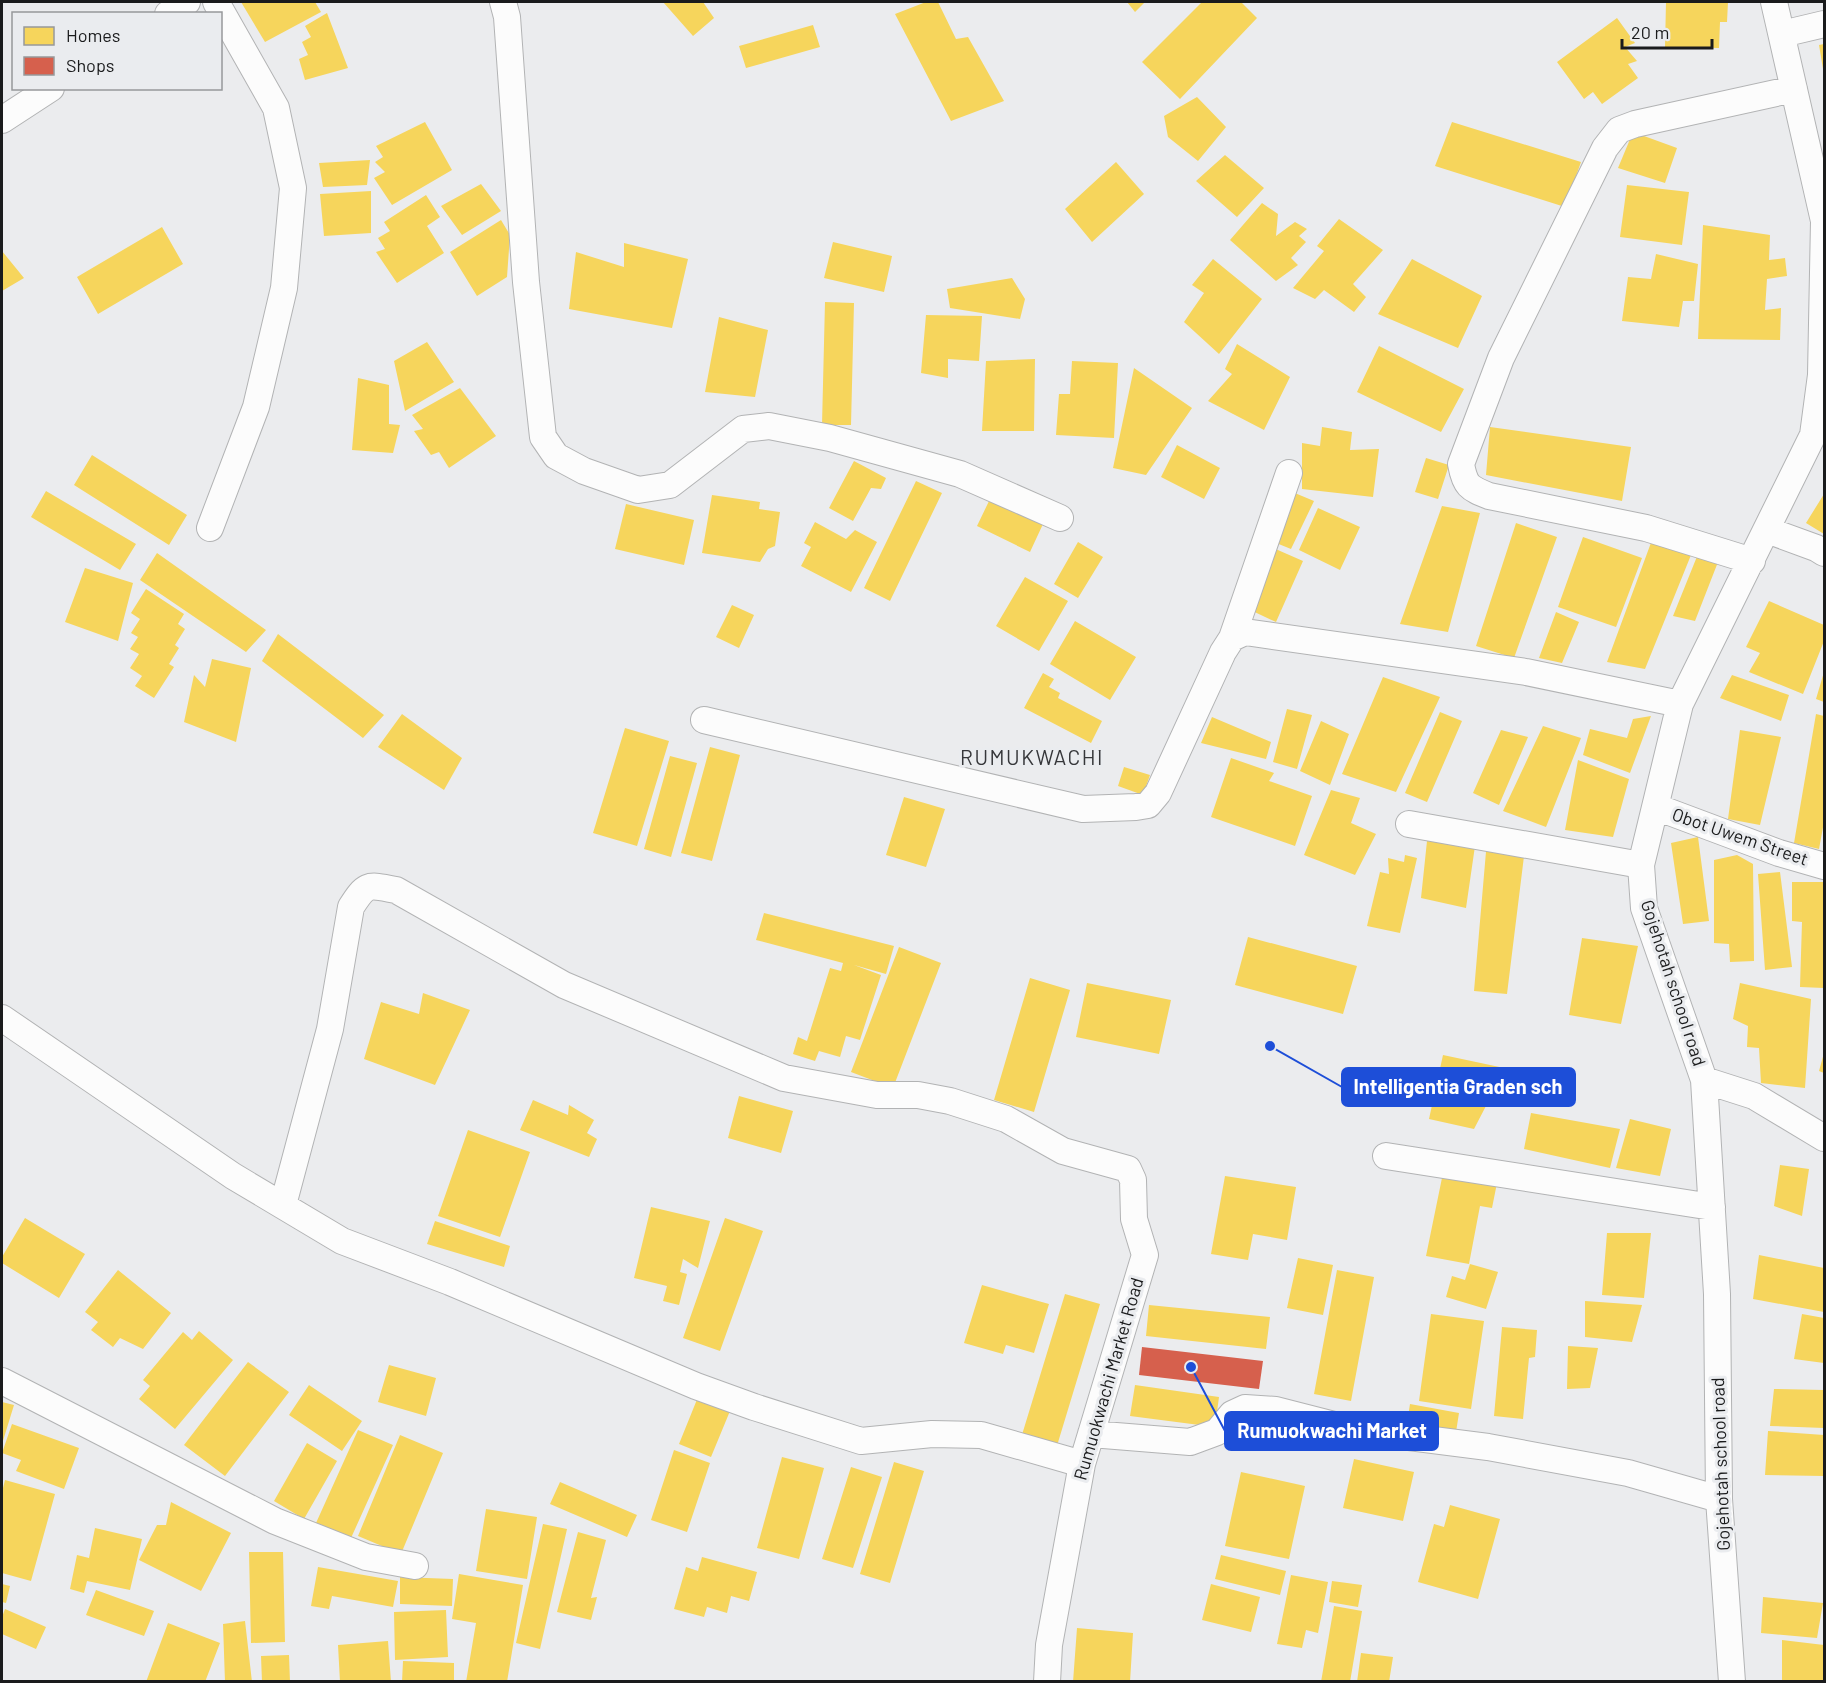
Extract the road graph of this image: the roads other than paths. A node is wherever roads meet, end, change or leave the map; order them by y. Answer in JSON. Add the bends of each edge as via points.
{"nodes":[{"id":1,"x":187,"y":2,"type":"edge"},
{"id":2,"x":503,"y":2,"type":"edge"},
{"id":3,"x":1774,"y":2,"type":"edge"},
{"id":4,"x":171,"y":12,"type":"edge"},
{"id":5,"x":222,"y":13,"type":"edge"},
{"id":6,"x":1824,"y":24,"type":"edge"},
{"id":7,"x":1782,"y":34,"type":"junction"},
{"id":8,"x":1794,"y":89,"type":"junction"},
{"id":9,"x":48,"y":90,"type":"edge"},
{"id":10,"x":2,"y":120,"type":"edge"},
{"id":11,"x":1819,"y":434,"type":"edge"},
{"id":12,"x":1288,"y":473,"type":"dead end"},
{"id":13,"x":1060,"y":518,"type":"dead end"},
{"id":14,"x":210,"y":528,"type":"dead end"},
{"id":15,"x":1767,"y":530,"type":"junction"},
{"id":16,"x":1824,"y":553,"type":"edge"},
{"id":17,"x":1752,"y":561,"type":"junction"},
{"id":18,"x":1232,"y":638,"type":"junction"},
{"id":19,"x":1680,"y":705,"type":"junction"},
{"id":20,"x":704,"y":720,"type":"dead end"},
{"id":21,"x":1656,"y":807,"type":"junction"},
{"id":22,"x":1409,"y":824,"type":"dead end"},
{"id":23,"x":1641,"y":865,"type":"junction"},
{"id":24,"x":1824,"y":866,"type":"edge"},
{"id":25,"x":2,"y":1018,"type":"edge"},
{"id":26,"x":1704,"y":1080,"type":"junction"},
{"id":27,"x":1824,"y":1138,"type":"edge"},
{"id":28,"x":1386,"y":1156,"type":"dead end"},
{"id":29,"x":283,"y":1205,"type":"junction"},
{"id":30,"x":1712,"y":1207,"type":"junction"},
{"id":31,"x":2,"y":1382,"type":"edge"},
{"id":32,"x":1091,"y":1434,"type":"junction"},
{"id":33,"x":1082,"y":1464,"type":"junction"},
{"id":34,"x":1719,"y":1499,"type":"junction"},
{"id":35,"x":415,"y":1566,"type":"dead end"},
{"id":36,"x":1047,"y":1682,"type":"edge"},
{"id":37,"x":1732,"y":1682,"type":"edge"}],
"edges":[{"from":1,"to":4,"type":"street"},
{"from":2,"to":13,"type":"street","via":[[543,437],[556,456],[584,471],[638,490],[670,485],[743,429],[769,426],[830,438],[960,474]]},
{"from":3,"to":7,"type":"street","name":"Gojehotah school road"},
{"from":5,"to":14,"type":"street","via":[[276,108],[293,188],[284,288],[256,407]]},
{"from":6,"to":7,"type":"street"},
{"from":7,"to":8,"type":"street","name":"Gojehotah school road"},
{"from":8,"to":11,"type":"street","name":"Gojehotah school road","via":[[1824,221]]},
{"from":8,"to":17,"type":"street","via":[[1619,130],[1605,148],[1501,358],[1461,464],[1464,480],[1472,490],[1490,496],[1646,528]]},
{"from":9,"to":10,"type":"street"},
{"from":11,"to":15,"type":"street","name":"Gojehotah school road"},
{"from":12,"to":18,"type":"street"},
{"from":15,"to":16,"type":"street"},
{"from":15,"to":17,"type":"street","name":"Gojehotah school road"},
{"from":17,"to":19,"type":"street","name":"Gojehotah school road"},
{"from":18,"to":19,"type":"street","via":[[1245,632],[1526,672]]},
{"from":18,"to":20,"type":"street","via":[[1158,793],[1148,804],[1136,807],[1083,809]]},
{"from":19,"to":21,"type":"street","name":"Gojehotah school road"},
{"from":21,"to":23,"type":"street","name":"Gojehotah school road"},
{"from":21,"to":24,"type":"street","name":"Obot Uwem Street"},
{"from":22,"to":23,"type":"street"},
{"from":23,"to":26,"type":"street","name":"Gojehotah school road","via":[[1644,908]]},
{"from":25,"to":29,"type":"street","via":[[233,1176]]},
{"from":26,"to":27,"type":"street","via":[[1754,1096]]},
{"from":26,"to":30,"type":"street","name":"Gojehotah school road"},
{"from":28,"to":30,"type":"street"},
{"from":29,"to":32,"type":"street","name":"Rumuokwachi Market Road","via":[[330,1029],[351,907],[362,890],[372,886],[396,890],[564,985],[784,1078],[878,1095],[918,1095],[950,1101],[1006,1119],[1063,1150],[1128,1169],[1133,1180],[1134,1219],[1145,1255]]},
{"from":29,"to":33,"type":"street","via":[[342,1240],[754,1407],[861,1441],[932,1434],[981,1435]]},
{"from":30,"to":34,"type":"street","name":"Gojehotah school road"},
{"from":31,"to":35,"type":"street","via":[[275,1521],[366,1557]]},
{"from":32,"to":33,"type":"street","name":"Rumuokwachi Market Road"},
{"from":32,"to":34,"type":"street","via":[[1190,1442],[1217,1432],[1232,1414],[1245,1408],[1276,1410],[1354,1430],[1488,1447],[1628,1473]]},
{"from":33,"to":36,"type":"street","name":"Rumuokwachi Market Road","via":[[1049,1645]]},
{"from":34,"to":37,"type":"street","name":"Gojehotah school road"}]}
